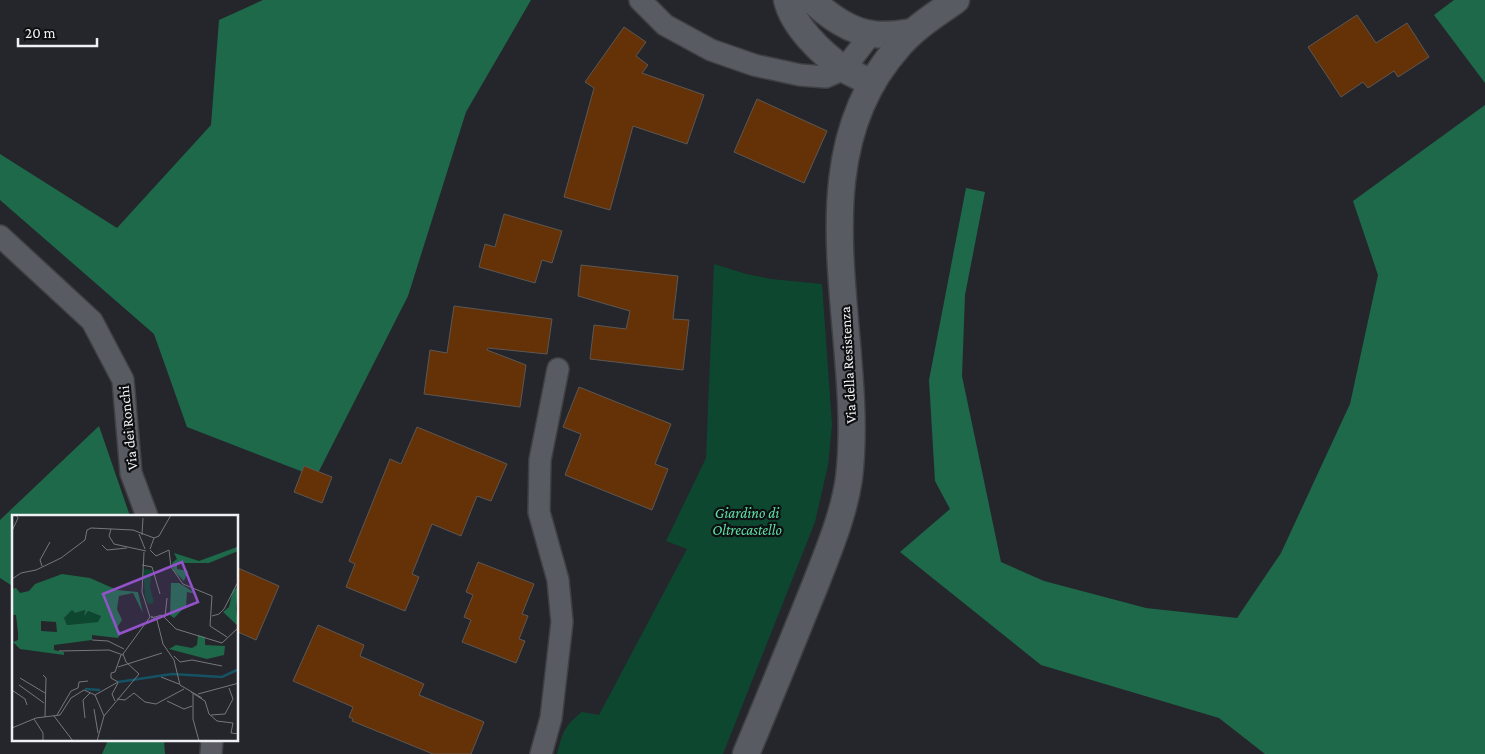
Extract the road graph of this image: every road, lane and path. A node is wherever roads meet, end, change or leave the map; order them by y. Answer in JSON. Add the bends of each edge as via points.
{"nodes":[{"id":1,"x":640,"y":0,"type":"edge"},
{"id":2,"x":787,"y":0,"type":"edge"},
{"id":3,"x":812,"y":0,"type":"edge"},
{"id":4,"x":956,"y":0,"type":"edge"},
{"id":5,"x":912,"y":32,"type":"junction"},
{"id":6,"x":871,"y":34,"type":"junction"},
{"id":7,"x":844,"y":68,"type":"junction"},
{"id":8,"x":872,"y":83,"type":"junction"},
{"id":9,"x":0,"y":236,"type":"edge"},
{"id":10,"x":558,"y":369,"type":"dead end"},
{"id":11,"x":147,"y":515,"type":"edge"},
{"id":12,"x":541,"y":754,"type":"edge"},
{"id":13,"x":746,"y":754,"type":"edge"}],
"edges":[{"from":1,"to":7,"type":"street","via":[[665,25],[711,50],[754,65],[826,77]]},
{"from":2,"to":7,"type":"street","via":[[800,27]]},
{"from":3,"to":6,"type":"street","via":[[838,20]]},
{"from":4,"to":5,"type":"street","name":"Via della Resistenza"},
{"from":5,"to":6,"type":"street"},
{"from":5,"to":8,"type":"street","name":"Via della Resistenza"},
{"from":6,"to":7,"type":"street"},
{"from":7,"to":8,"type":"street"},
{"from":8,"to":13,"type":"street","name":"Via della Resistenza","via":[[849,140],[840,203],[851,409],[852,446],[848,480],[836,531]]},
{"from":9,"to":11,"type":"street","name":"Via dei Ronchi","via":[[92,321],[124,380],[131,473]]},
{"from":10,"to":12,"type":"street","via":[[540,460],[539,512],[558,580],[562,622],[551,718]]}]}
